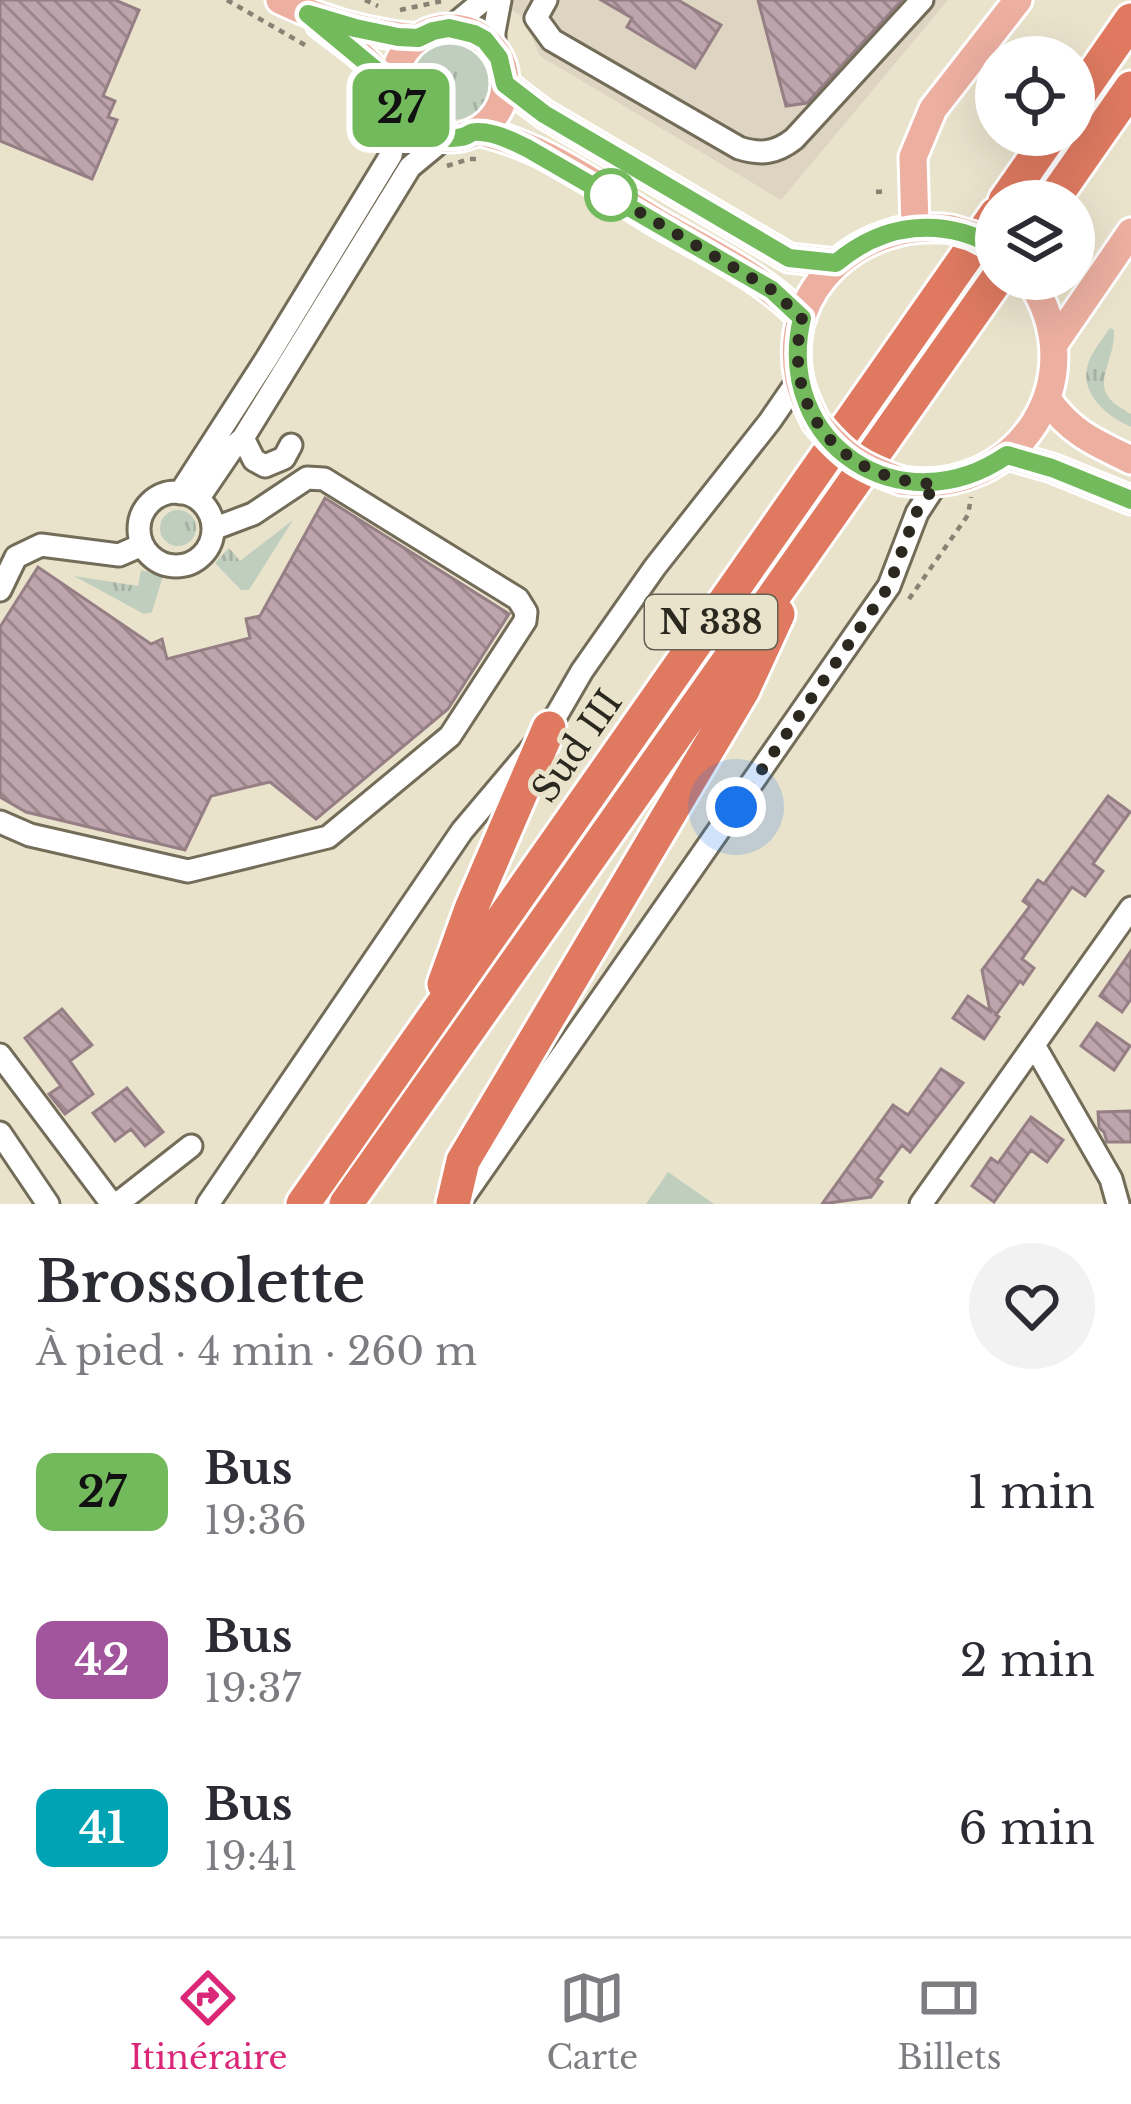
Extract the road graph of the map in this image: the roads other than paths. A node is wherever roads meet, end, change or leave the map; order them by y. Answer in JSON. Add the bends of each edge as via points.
{"nodes":[{"id":1,"x":280,"y":0,"type":"edge"},
{"id":2,"x":484,"y":0,"type":"edge"},
{"id":3,"x":500,"y":0,"type":"edge"},
{"id":4,"x":546,"y":0,"type":"edge"},
{"id":5,"x":922,"y":0,"type":"edge"},
{"id":6,"x":1018,"y":0,"type":"edge"},
{"id":7,"x":308,"y":14,"type":"junction"},
{"id":8,"x":448,"y":14,"type":"edge"},
{"id":9,"x":1131,"y":20,"type":"edge"},
{"id":10,"x":418,"y":38,"type":"junction"},
{"id":11,"x":494,"y":50,"type":"junction"},
{"id":12,"x":1095,"y":72,"type":"edge"},
{"id":13,"x":505,"y":84,"type":"junction"},
{"id":14,"x":1131,"y":88,"type":"edge"},
{"id":15,"x":398,"y":99,"type":"junction"},
{"id":16,"x":476,"y":131,"type":"junction"},
{"id":17,"x":446,"y":138,"type":"junction"},
{"id":18,"x":1067,"y":180,"type":"edge"},
{"id":19,"x":915,"y":227,"type":"junction"},
{"id":20,"x":1131,"y":232,"type":"edge"},
{"id":21,"x":975,"y":237,"type":"edge"},
{"id":22,"x":975,"y":244,"type":"edge"},
{"id":23,"x":836,"y":263,"type":"junction"},
{"id":24,"x":982,"y":300,"type":"edge"},
{"id":25,"x":1041,"y":300,"type":"edge"},
{"id":26,"x":802,"y":318,"type":"junction"},
{"id":27,"x":1054,"y":344,"type":"junction"},
{"id":28,"x":799,"y":379,"type":"junction"},
{"id":29,"x":1047,"y":399,"type":"junction"},
{"id":30,"x":243,"y":438,"type":"junction"},
{"id":31,"x":291,"y":445,"type":"dead end"},
{"id":32,"x":1007,"y":455,"type":"junction"},
{"id":33,"x":1131,"y":460,"type":"edge"},
{"id":34,"x":936,"y":484,"type":"junction"},
{"id":35,"x":189,"y":496,"type":"junction"},
{"id":36,"x":1131,"y":500,"type":"edge"},
{"id":37,"x":213,"y":529,"type":"junction"},
{"id":38,"x":816,"y":532,"type":"junction"},
{"id":39,"x":142,"y":545,"type":"junction"},
{"id":40,"x":0,"y":590,"type":"edge"},
{"id":41,"x":549,"y":728,"type":"junction"},
{"id":42,"x":0,"y":822,"type":"edge"},
{"id":43,"x":1131,"y":908,"type":"edge"},
{"id":44,"x":427,"y":1031,"type":"junction"},
{"id":45,"x":1034,"y":1045,"type":"junction"},
{"id":46,"x":0,"y":1055,"type":"edge"},
{"id":47,"x":0,"y":1133,"type":"edge"},
{"id":48,"x":190,"y":1146,"type":"dead end"},
{"id":49,"x":48,"y":1204,"type":"edge"},
{"id":50,"x":115,"y":1204,"type":"edge"},
{"id":51,"x":208,"y":1204,"type":"edge"},
{"id":52,"x":303,"y":1204,"type":"edge"},
{"id":53,"x":346,"y":1204,"type":"edge"},
{"id":54,"x":456,"y":1204,"type":"edge"},
{"id":55,"x":921,"y":1204,"type":"edge"},
{"id":56,"x":1118,"y":1204,"type":"edge"}],
"edges":[{"from":1,"to":7,"type":"main road"},
{"from":2,"to":8,"type":"street"},
{"from":3,"to":11,"type":"street"},
{"from":4,"to":5,"type":"street","via":[[536,17],[552,40],[753,152],[794,139]]},
{"from":6,"to":19,"type":"main road","via":[[933,109],[913,158]]},
{"from":7,"to":10,"type":"main road"},
{"from":7,"to":15,"type":"main road"},
{"from":8,"to":10,"type":"main road"},
{"from":8,"to":11,"type":"main road"},
{"from":9,"to":12,"type":"highway"},
{"from":10,"to":15,"type":"main road","via":[[400,61]]},
{"from":11,"to":13,"type":"main road"},
{"from":13,"to":16,"type":"main road","via":[[500,106]]},
{"from":13,"to":23,"type":"main road","via":[[789,258]]},
{"from":14,"to":18,"type":"highway"},
{"from":15,"to":17,"type":"main road","via":[[415,126]]},
{"from":15,"to":35,"type":"street","via":[[392,155]]},
{"from":16,"to":17,"type":"main road"},
{"from":16,"to":26,"type":"main road","via":[[555,162],[772,290]]},
{"from":17,"to":30,"type":"street","via":[[410,167]]},
{"from":19,"to":21,"type":"main road","bridge":true},
{"from":19,"to":23,"type":"main road","via":[[871,239]]},
{"from":20,"to":27,"type":"main road"},
{"from":22,"to":44,"type":"highway","name":"Sud III","number":"N 338"},
{"from":23,"to":26,"type":"main road"},
{"from":24,"to":38,"type":"highway","name":"Sud III","number":"N 338"},
{"from":25,"to":27,"type":"main road"},
{"from":26,"to":28,"type":"main road"},
{"from":27,"to":29,"type":"main road"},
{"from":28,"to":34,"type":"main road","bridge":true,"via":[[816,422],[850,459],[902,481]]},
{"from":28,"to":41,"type":"street","via":[[655,567]]},
{"from":29,"to":32,"type":"main road"},
{"from":29,"to":33,"type":"main road","via":[[1078,434]]},
{"from":30,"to":31,"type":"street","via":[[265,466]]},
{"from":30,"to":35,"type":"street"},
{"from":32,"to":34,"type":"main road"},
{"from":32,"to":36,"type":"main road"},
{"from":34,"to":54,"type":"street","via":[[916,513],[889,586]]},
{"from":35,"to":37,"type":"street"},
{"from":35,"to":39,"type":"street","via":[[158,496],[142,512]]},
{"from":37,"to":39,"type":"street","via":[[205,552],[184,566],[159,563]]},
{"from":37,"to":42,"type":"street","via":[[307,478],[324,479],[518,599],[525,621],[450,736],[328,837],[188,871]]},
{"from":38,"to":53,"type":"highway","name":"Sud III","number":"N 338"},
{"from":38,"to":54,"type":"highway","via":[[743,690],[463,1161]]},
{"from":39,"to":40,"type":"street","via":[[119,555],[41,545],[16,557]]},
{"from":41,"to":44,"type":"highway"},
{"from":41,"to":51,"type":"street","via":[[462,831]]},
{"from":43,"to":45,"type":"street"},
{"from":44,"to":52,"type":"highway","name":"Sud III","number":"N 338"},
{"from":45,"to":55,"type":"street"},
{"from":45,"to":56,"type":"street"},
{"from":46,"to":50,"type":"street"},
{"from":47,"to":49,"type":"street"},
{"from":48,"to":50,"type":"street"}]}
